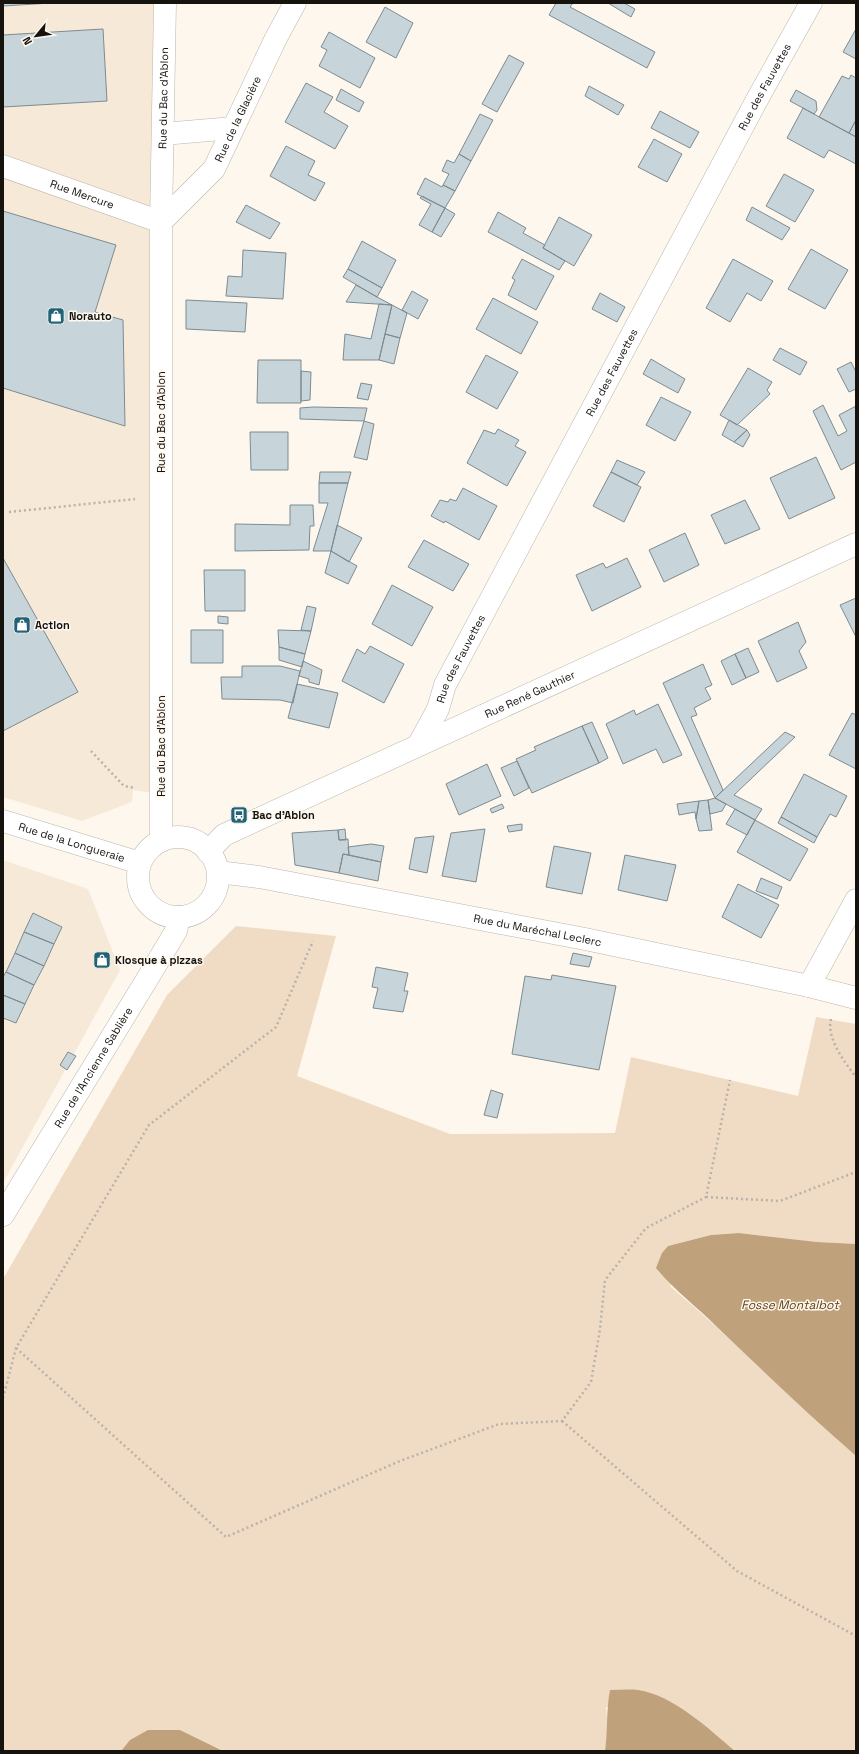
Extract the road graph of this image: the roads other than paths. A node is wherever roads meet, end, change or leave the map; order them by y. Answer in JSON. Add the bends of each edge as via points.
{"nodes":[{"id":1,"x":165,"y":3,"type":"edge"},
{"id":2,"x":295,"y":3,"type":"edge"},
{"id":3,"x":811,"y":3,"type":"edge"},
{"id":4,"x":233,"y":128,"type":"junction"},
{"id":5,"x":163,"y":134,"type":"junction"},
{"id":6,"x":3,"y":166,"type":"edge"},
{"id":7,"x":161,"y":222,"type":"junction"},
{"id":8,"x":856,"y":544,"type":"edge"},
{"id":9,"x":419,"y":744,"type":"junction"},
{"id":10,"x":3,"y":821,"type":"edge"},
{"id":11,"x":161,"y":841,"type":"junction"},
{"id":12,"x":208,"y":852,"type":"junction"},
{"id":13,"x":140,"y":863,"type":"junction"},
{"id":14,"x":218,"y":872,"type":"junction"},
{"id":15,"x":856,"y":900,"type":"edge"},
{"id":16,"x":179,"y":917,"type":"junction"},
{"id":17,"x":809,"y":986,"type":"junction"},
{"id":18,"x":847,"y":996,"type":"edge"},
{"id":19,"x":3,"y":1215,"type":"edge"}],
"edges":[{"from":1,"to":5,"type":"street","name":"Rue du Bac d'Ablon"},
{"from":2,"to":4,"type":"street","name":"Rue de la Glacière"},
{"from":3,"to":9,"type":"street","name":"Rue des Fauvettes","via":[[445,685],[438,709]]},
{"from":4,"to":5,"type":"street"},
{"from":4,"to":7,"type":"street","name":"Rue de la Glacière","via":[[214,169]]},
{"from":5,"to":7,"type":"street","name":"Rue du Bac d'Ablon"},
{"from":6,"to":7,"type":"street","name":"Rue Mercure"},
{"from":7,"to":11,"type":"street","name":"Rue du Bac d'Ablon"},
{"from":8,"to":9,"type":"street","name":"Rue René Gauthier"},
{"from":9,"to":12,"type":"street","name":"Rue René Gauthier","via":[[224,835]]},
{"from":10,"to":13,"type":"street","name":"Rue de la Longueraie"},
{"from":11,"to":12,"type":"street","via":[[187,838]]},
{"from":11,"to":13,"type":"street","via":[[149,850]]},
{"from":12,"to":14,"type":"street"},
{"from":13,"to":16,"type":"street","via":[[137,876],[139,889],[145,901],[154,910],[166,916]]},
{"from":14,"to":16,"type":"street","via":[[211,900],[192,915]]},
{"from":14,"to":17,"type":"street","name":"Rue du Maréchal Leclerc","via":[[259,877],[569,936]]},
{"from":15,"to":17,"type":"street"},
{"from":16,"to":19,"type":"street","name":"Rue de l'Ancienne Sablière","via":[[176,932]]},
{"from":17,"to":18,"type":"street","name":"Rue du Maréchal Leclerc"}]}
